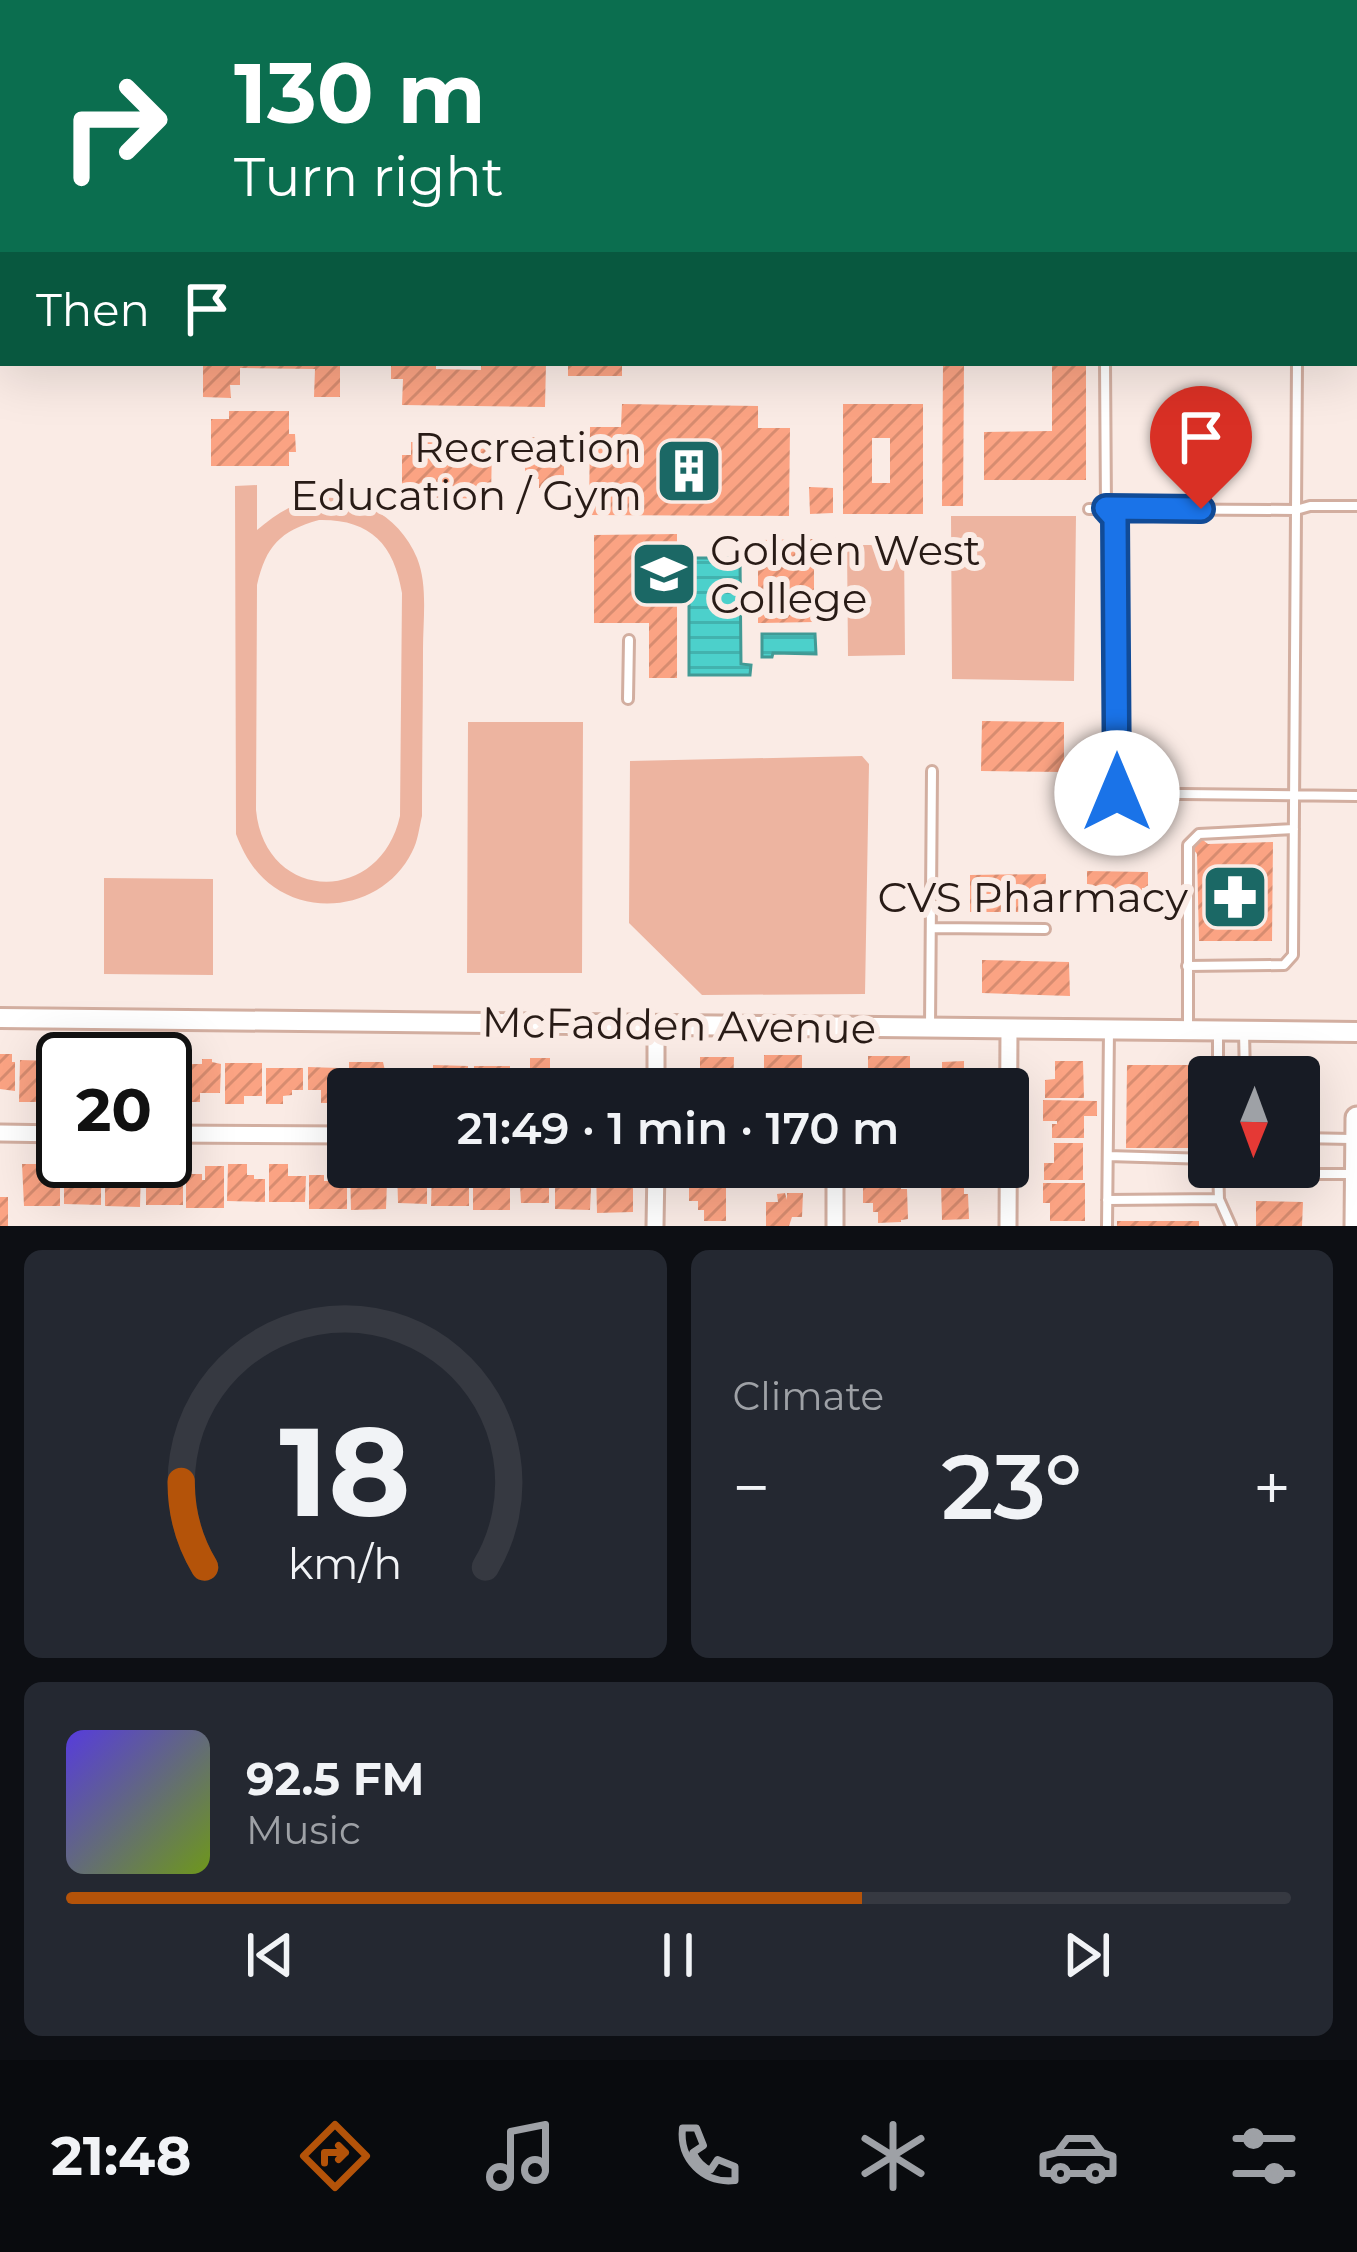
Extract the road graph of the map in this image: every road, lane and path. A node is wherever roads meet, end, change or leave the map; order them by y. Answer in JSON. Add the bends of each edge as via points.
{"nodes":[{"id":1,"x":1105,"y":366,"type":"edge"},
{"id":2,"x":1297,"y":366,"type":"edge"},
{"id":3,"x":1357,"y":506,"type":"edge"},
{"id":4,"x":1106,"y":508,"type":"junction"},
{"id":5,"x":1089,"y":509,"type":"dead end"},
{"id":6,"x":1296,"y":510,"type":"junction"},
{"id":7,"x":629,"y":640,"type":"dead end"},
{"id":8,"x":628,"y":699,"type":"dead end"},
{"id":9,"x":932,"y":771,"type":"dead end"},
{"id":10,"x":1094,"y":793,"type":"dead end"},
{"id":11,"x":1117,"y":793,"type":"junction"},
{"id":12,"x":1294,"y":796,"type":"junction"},
{"id":13,"x":1357,"y":796,"type":"edge"},
{"id":14,"x":1294,"y":829,"type":"junction"},
{"id":15,"x":932,"y":928,"type":"junction"},
{"id":16,"x":1045,"y":929,"type":"dead end"},
{"id":17,"x":1187,"y":966,"type":"junction"},
{"id":18,"x":0,"y":1018,"type":"edge"},
{"id":19,"x":656,"y":1024,"type":"junction"},
{"id":20,"x":930,"y":1027,"type":"junction"},
{"id":21,"x":1009,"y":1028,"type":"junction"},
{"id":22,"x":1109,"y":1029,"type":"junction"},
{"id":23,"x":1188,"y":1030,"type":"junction"},
{"id":24,"x":1218,"y":1030,"type":"junction"},
{"id":25,"x":1244,"y":1030,"type":"junction"},
{"id":26,"x":1357,"y":1032,"type":"edge"},
{"id":27,"x":1218,"y":1056,"type":"edge"},
{"id":28,"x":1245,"y":1056,"type":"edge"},
{"id":29,"x":656,"y":1068,"type":"edge"},
{"id":30,"x":1357,"y":1118,"type":"edge"},
{"id":31,"x":0,"y":1133,"type":"edge"},
{"id":32,"x":36,"y":1134,"type":"edge"},
{"id":33,"x":192,"y":1134,"type":"edge"},
{"id":34,"x":327,"y":1135,"type":"edge"},
{"id":35,"x":1320,"y":1140,"type":"edge"},
{"id":36,"x":1357,"y":1144,"type":"edge"},
{"id":37,"x":1108,"y":1156,"type":"junction"},
{"id":38,"x":1188,"y":1158,"type":"edge"},
{"id":39,"x":1320,"y":1173,"type":"edge"},
{"id":40,"x":1356,"y":1174,"type":"edge"},
{"id":41,"x":656,"y":1188,"type":"edge"},
{"id":42,"x":835,"y":1188,"type":"edge"},
{"id":43,"x":1219,"y":1188,"type":"edge"},
{"id":44,"x":1219,"y":1199,"type":"junction"},
{"id":45,"x":1107,"y":1200,"type":"junction"},
{"id":46,"x":655,"y":1226,"type":"edge"},
{"id":47,"x":835,"y":1226,"type":"edge"},
{"id":48,"x":1009,"y":1226,"type":"edge"},
{"id":49,"x":1107,"y":1226,"type":"edge"},
{"id":50,"x":1231,"y":1226,"type":"edge"},
{"id":51,"x":1356,"y":1226,"type":"edge"}],
"edges":[{"from":1,"to":4,"type":"lane"},
{"from":2,"to":6,"type":"lane"},
{"from":3,"to":6,"type":"lane"},
{"from":4,"to":5,"type":"lane"},
{"from":4,"to":6,"type":"lane"},
{"from":4,"to":11,"type":"lane","via":[[1115,518]]},
{"from":6,"to":12,"type":"lane"},
{"from":7,"to":8,"type":"lane"},
{"from":9,"to":15,"type":"lane"},
{"from":10,"to":11,"type":"lane"},
{"from":11,"to":12,"type":"lane"},
{"from":12,"to":13,"type":"lane"},
{"from":12,"to":14,"type":"lane"},
{"from":14,"to":17,"type":"lane","via":[[1199,834],[1187,845]]},
{"from":14,"to":17,"type":"lane","via":[[1293,955],[1284,965]]},
{"from":15,"to":16,"type":"lane"},
{"from":15,"to":20,"type":"lane"},
{"from":17,"to":23,"type":"lane"},
{"from":18,"to":19,"type":"street","name":"McFadden Avenue"},
{"from":19,"to":20,"type":"street","name":"McFadden Avenue"},
{"from":19,"to":29,"type":"street"},
{"from":20,"to":21,"type":"street","name":"McFadden Avenue"},
{"from":21,"to":22,"type":"street","name":"McFadden Avenue"},
{"from":21,"to":48,"type":"street"},
{"from":22,"to":23,"type":"street","name":"McFadden Avenue"},
{"from":22,"to":37,"type":"lane"},
{"from":23,"to":24,"type":"street","name":"McFadden Avenue"},
{"from":24,"to":25,"type":"street","name":"McFadden Avenue"},
{"from":24,"to":27,"type":"lane"},
{"from":25,"to":26,"type":"street","name":"McFadden Avenue"},
{"from":25,"to":28,"type":"lane"},
{"from":30,"to":36,"type":"main road"},
{"from":31,"to":32,"type":"street"},
{"from":33,"to":34,"type":"street"},
{"from":35,"to":36,"type":"lane"},
{"from":36,"to":40,"type":"main road"},
{"from":37,"to":38,"type":"lane"},
{"from":37,"to":45,"type":"lane"},
{"from":39,"to":40,"type":"lane"},
{"from":40,"to":51,"type":"main road"},
{"from":41,"to":46,"type":"street"},
{"from":42,"to":47,"type":"street"},
{"from":43,"to":44,"type":"lane"},
{"from":44,"to":45,"type":"lane"},
{"from":44,"to":50,"type":"lane"},
{"from":45,"to":49,"type":"lane"}]}
